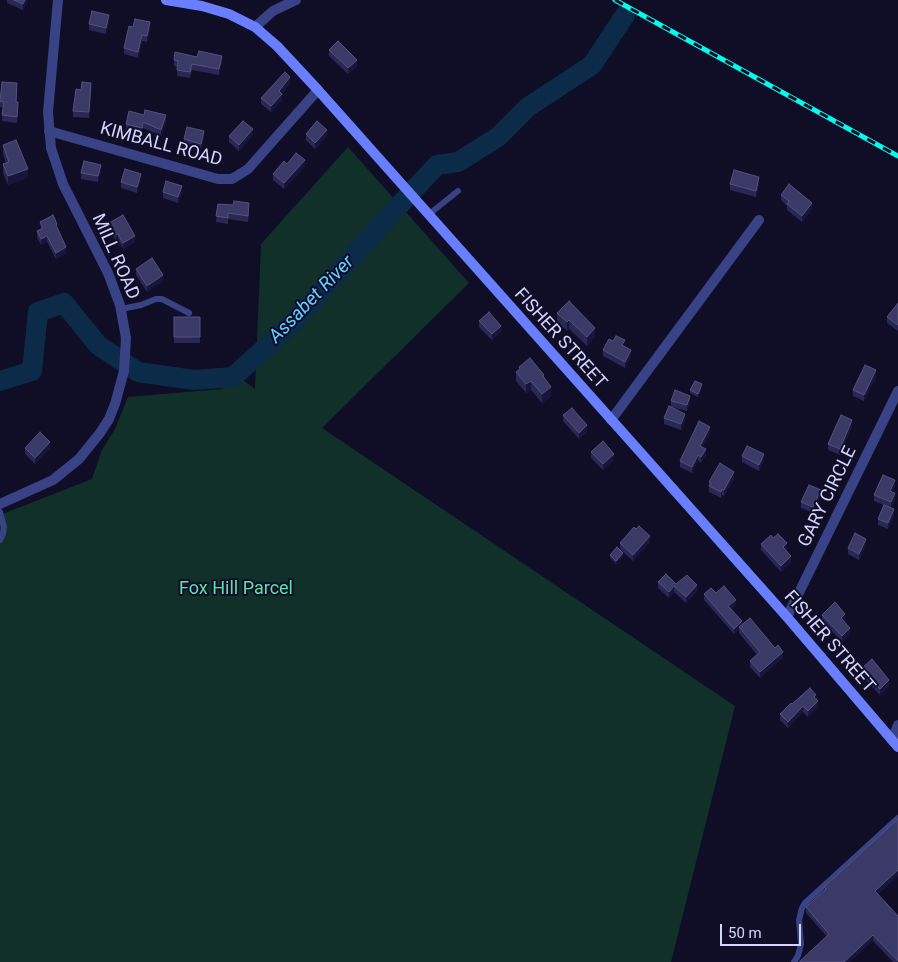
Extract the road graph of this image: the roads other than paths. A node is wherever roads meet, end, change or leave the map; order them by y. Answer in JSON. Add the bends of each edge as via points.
{"nodes":[{"id":1,"x":58,"y":0,"type":"edge"},
{"id":2,"x":166,"y":0,"type":"edge"},
{"id":3,"x":296,"y":0,"type":"edge"},
{"id":4,"x":255,"y":27,"type":"junction"},
{"id":5,"x":318,"y":90,"type":"junction"},
{"id":6,"x":49,"y":131,"type":"junction"},
{"id":7,"x":458,"y":191,"type":"dead end"},
{"id":8,"x":428,"y":215,"type":"junction"},
{"id":9,"x":758,"y":220,"type":"dead end"},
{"id":10,"x":121,"y":309,"type":"junction"},
{"id":11,"x":189,"y":313,"type":"dead end"},
{"id":12,"x":898,"y":390,"type":"edge"},
{"id":13,"x":611,"y":420,"type":"junction"},
{"id":14,"x":0,"y":504,"type":"edge"},
{"id":15,"x":0,"y":512,"type":"edge"},
{"id":16,"x":0,"y":540,"type":"edge"},
{"id":17,"x":787,"y":617,"type":"junction"},
{"id":18,"x":898,"y":725,"type":"edge"},
{"id":19,"x":895,"y":744,"type":"edge"},
{"id":20,"x":898,"y":818,"type":"edge"},
{"id":21,"x":794,"y":962,"type":"edge"}],
"edges":[{"from":1,"to":6,"type":"street","name":"MILL ROAD"},
{"from":2,"to":4,"type":"main road","name":"FISHER STREET","via":[[215,9]]},
{"from":3,"to":4,"type":"street","via":[[273,11]]},
{"from":4,"to":5,"type":"main road","name":"FISHER STREET"},
{"from":5,"to":6,"type":"street","name":"KIMBALL ROAD","via":[[248,169],[232,179],[218,179]]},
{"from":5,"to":8,"type":"main road","name":"FISHER STREET"},
{"from":6,"to":10,"type":"street","name":"MILL ROAD","via":[[58,173],[108,273]]},
{"from":7,"to":8,"type":"lane"},
{"from":8,"to":13,"type":"main road","name":"FISHER STREET"},
{"from":9,"to":13,"type":"street"},
{"from":10,"to":11,"type":"lane","via":[[156,298]]},
{"from":10,"to":14,"type":"street","name":"MILL ROAD","via":[[126,354],[121,388],[109,419],[91,447],[54,480]]},
{"from":12,"to":17,"type":"street","name":"GARY CIRCLE"},
{"from":13,"to":17,"type":"main road","name":"FISHER STREET"},
{"from":15,"to":16,"type":"lane","via":[[4,526]]},
{"from":17,"to":19,"type":"main road","name":"FISHER STREET"},
{"from":18,"to":19,"type":"street"},
{"from":20,"to":21,"type":"lane","via":[[805,903],[799,920],[801,944]]}]}
